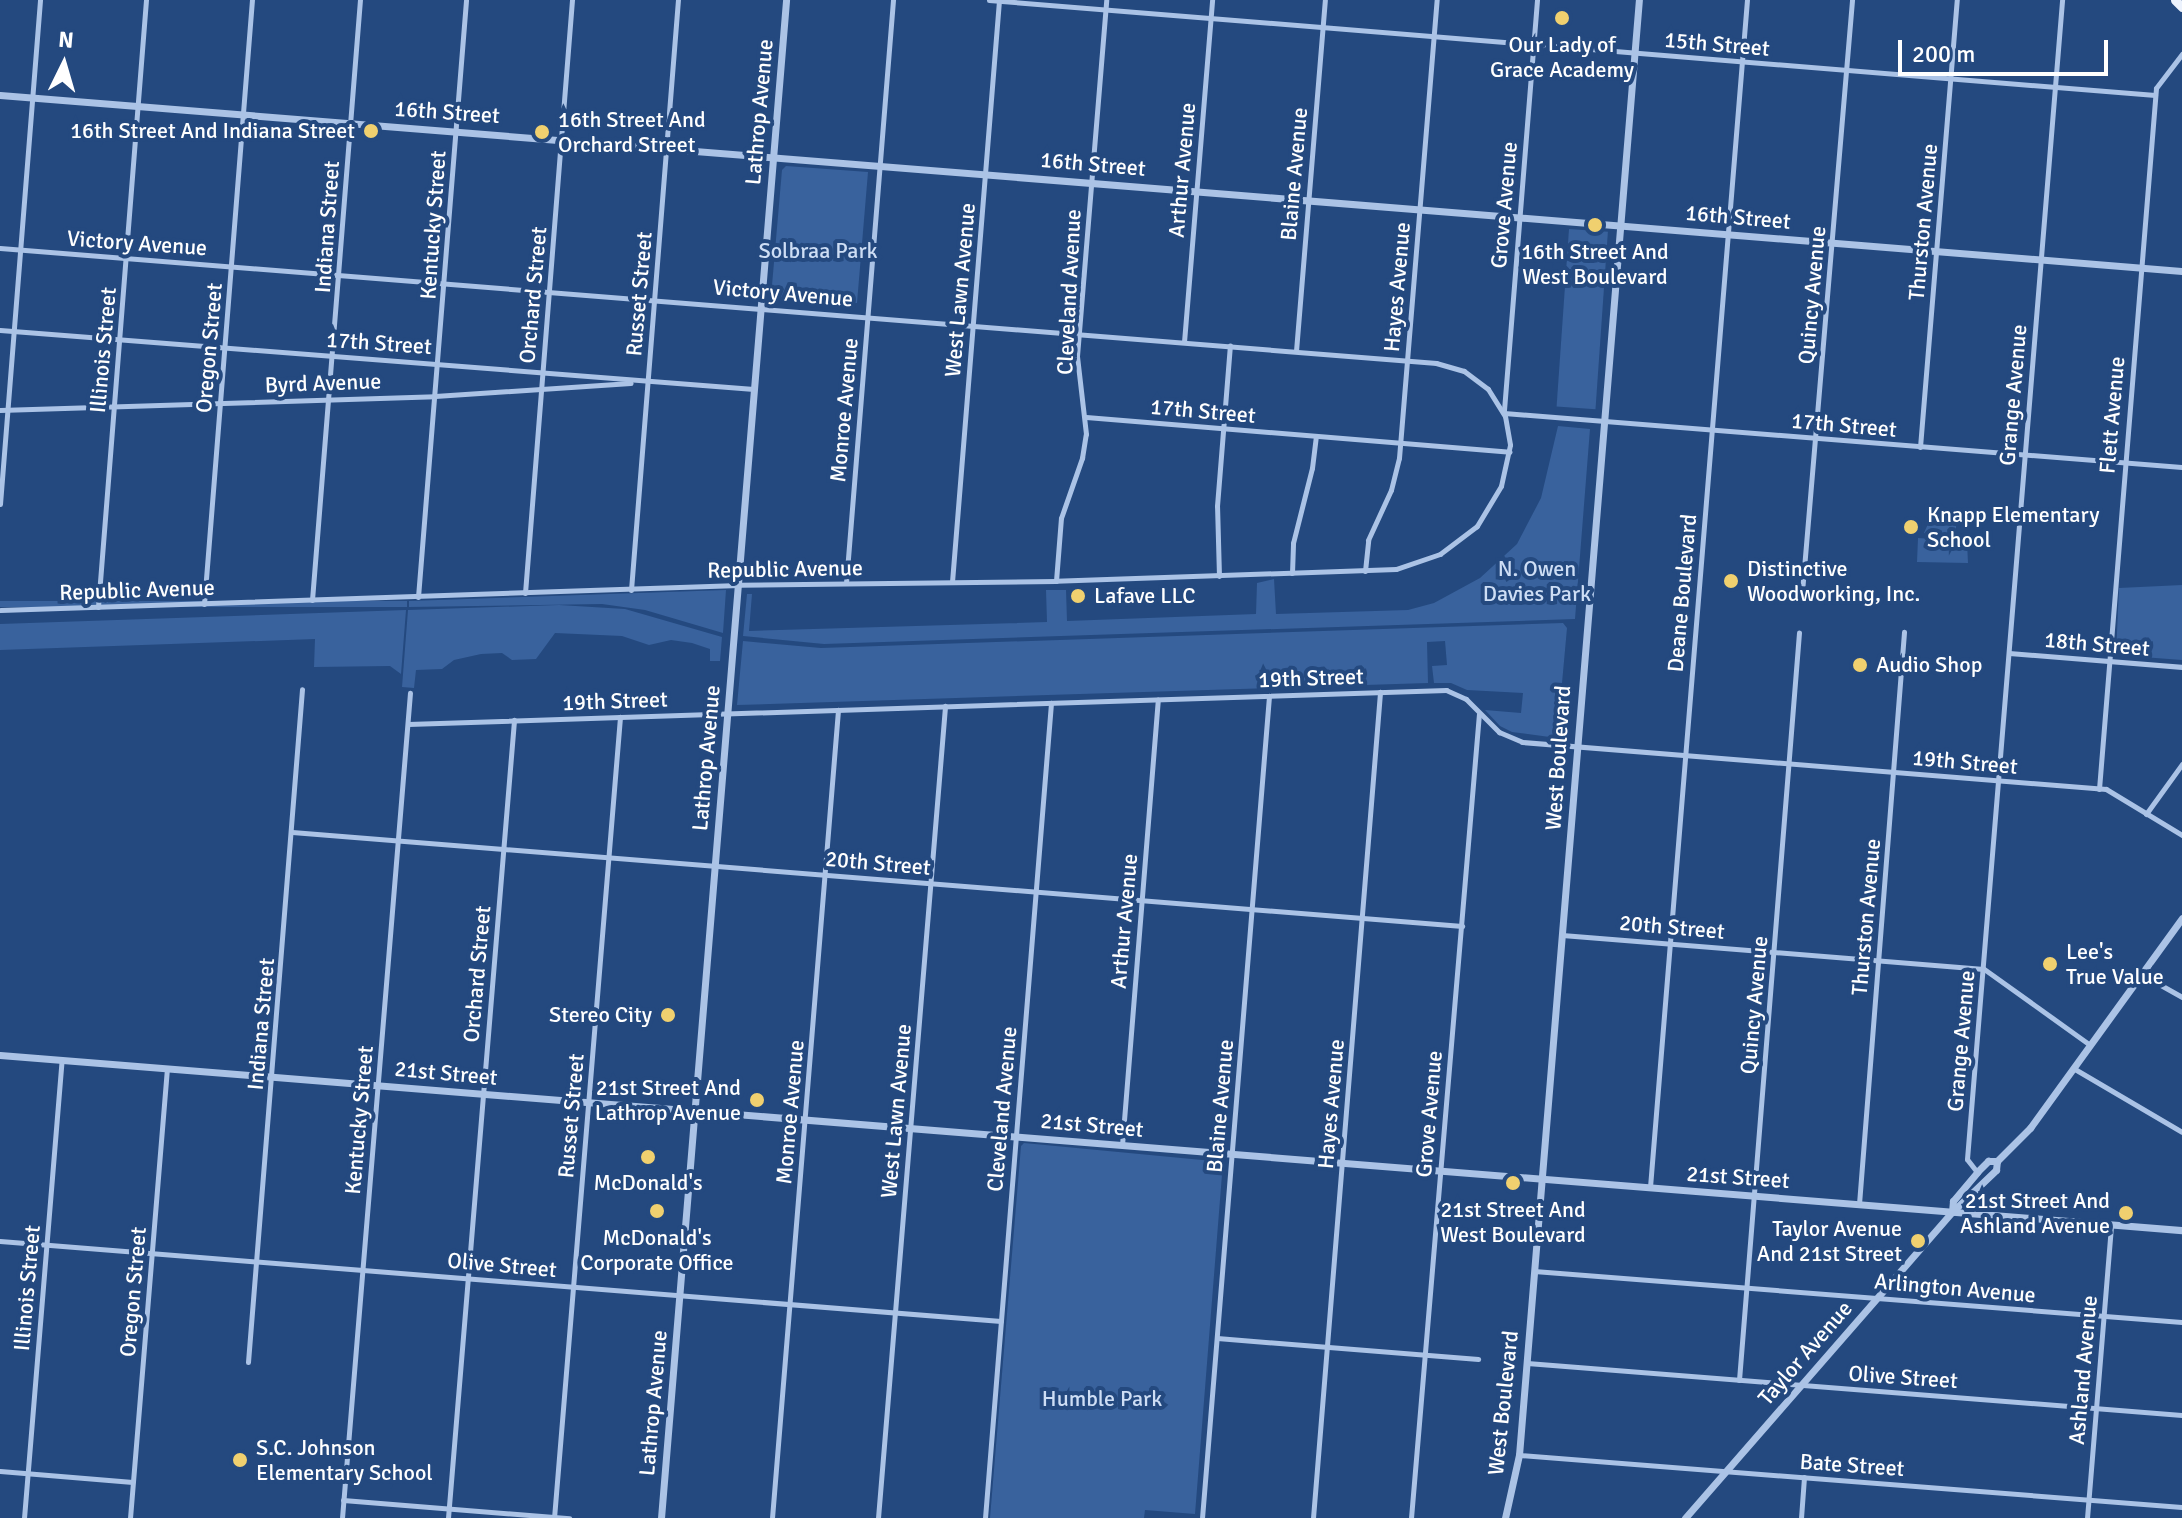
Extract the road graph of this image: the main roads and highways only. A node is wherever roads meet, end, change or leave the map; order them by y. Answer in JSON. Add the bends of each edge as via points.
{"nodes":[{"id":1,"x":2175,"y":0,"type":"edge"},
{"id":2,"x":2182,"y":7,"type":"edge"}],
"edges":[{"from":1,"to":2,"type":"main road"}]}
